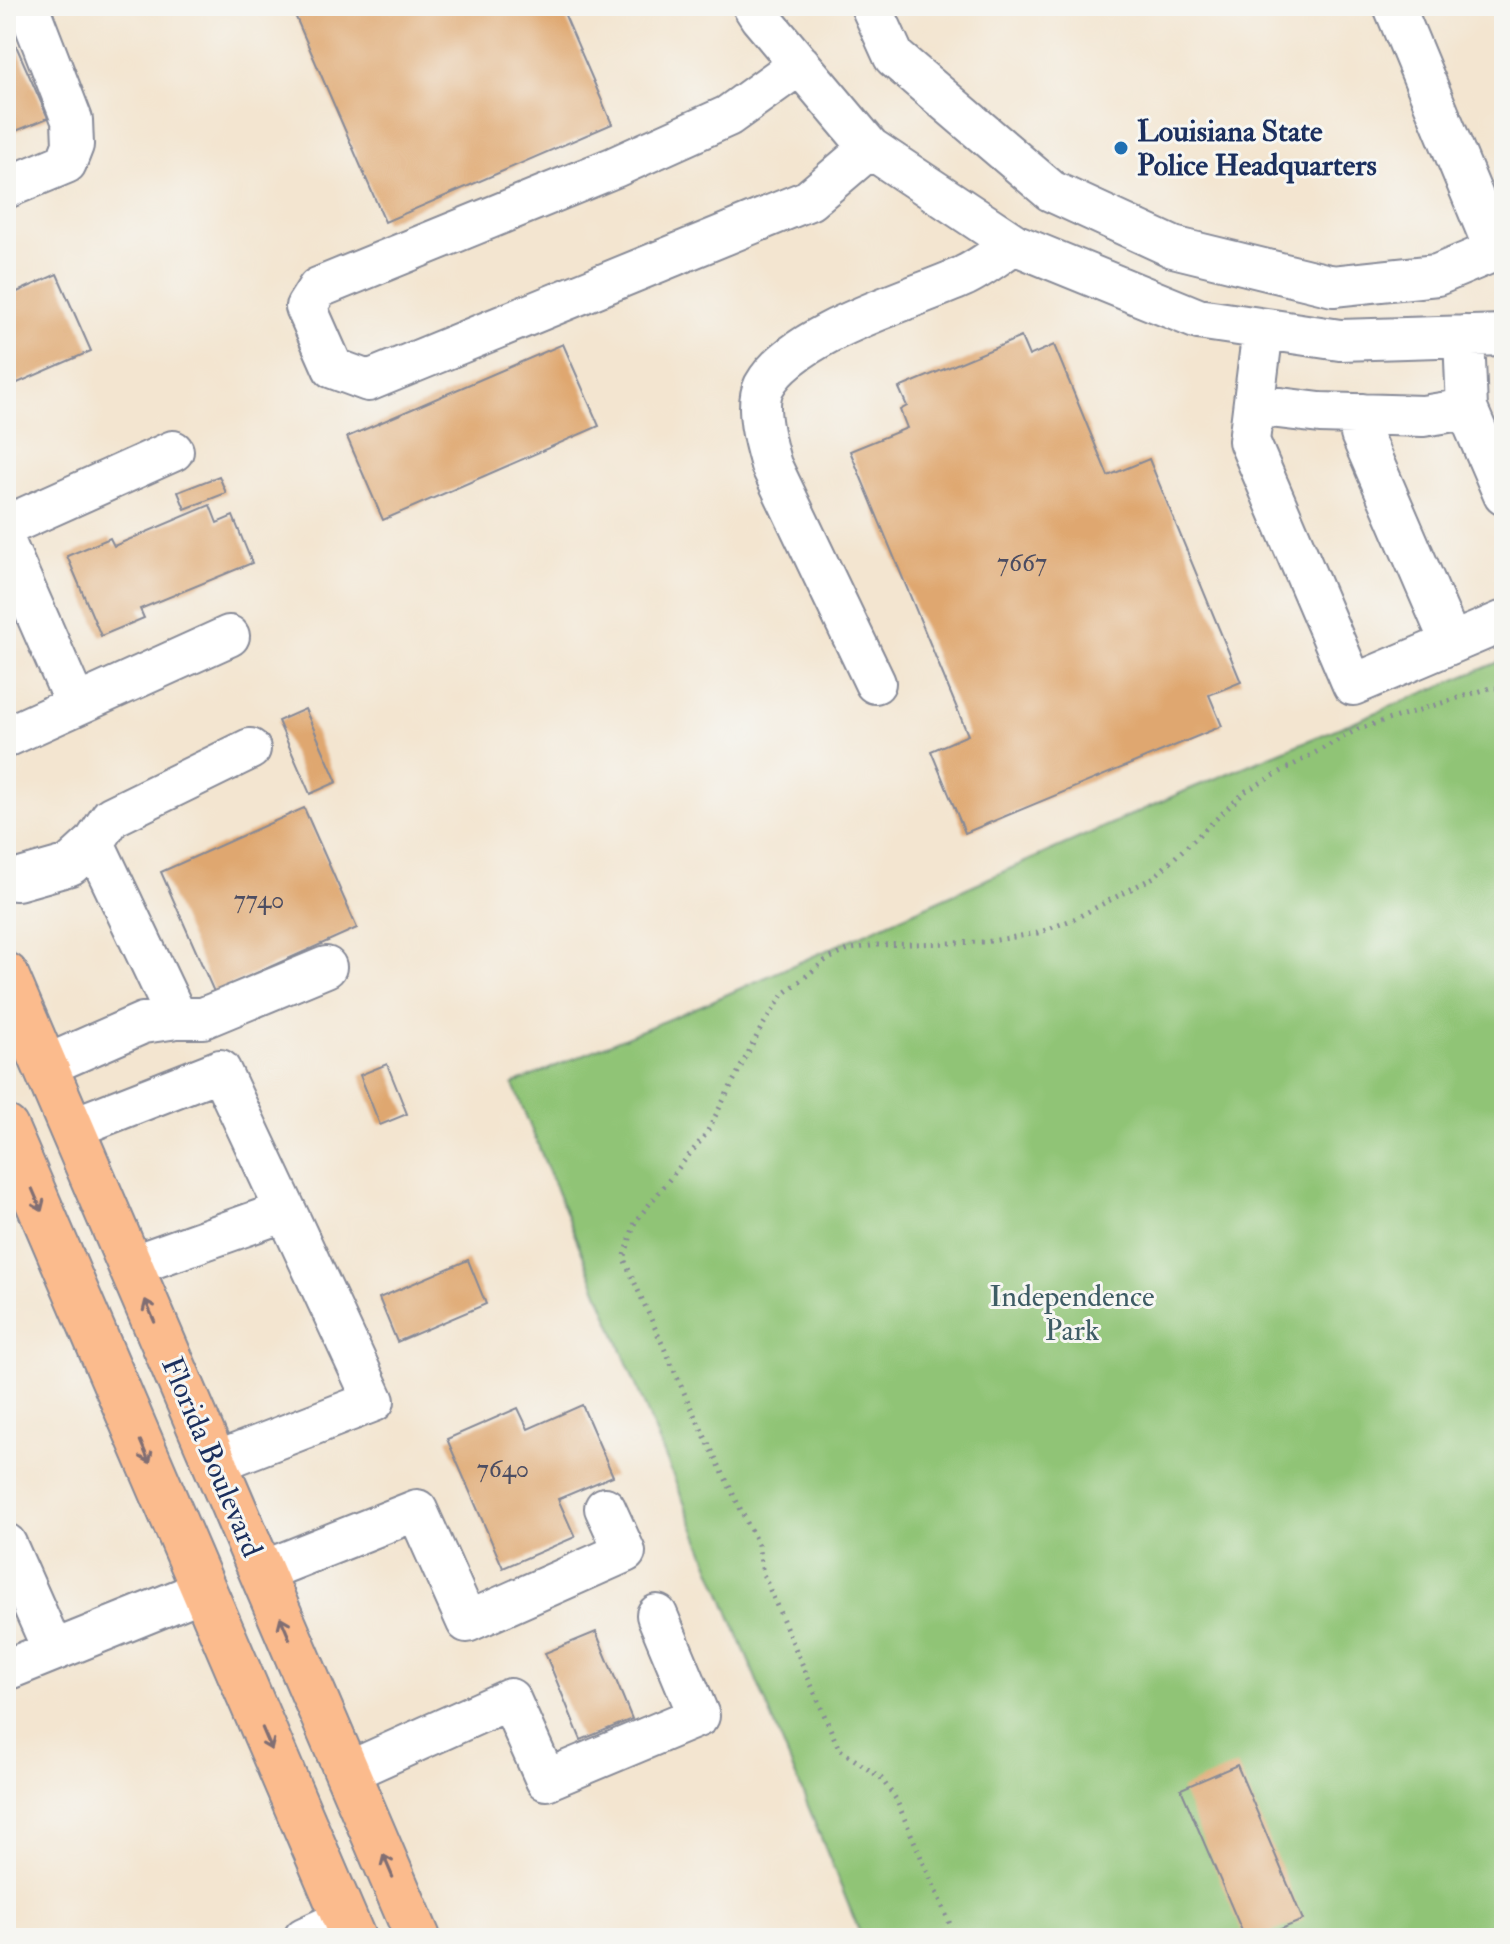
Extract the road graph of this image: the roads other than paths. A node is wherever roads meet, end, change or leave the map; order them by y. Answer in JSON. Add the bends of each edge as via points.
{"nodes":[{"id":1,"x":28,"y":6,"type":"edge"},
{"id":2,"x":753,"y":6,"type":"edge"},
{"id":3,"x":871,"y":6,"type":"edge"},
{"id":4,"x":1394,"y":6,"type":"edge"},
{"id":5,"x":800,"y":64,"type":"junction"},
{"id":6,"x":870,"y":148,"type":"junction"},
{"id":7,"x":6,"y":188,"type":"edge"},
{"id":8,"x":1014,"y":244,"type":"junction"},
{"id":9,"x":1500,"y":248,"type":"edge"},
{"id":10,"x":1263,"y":329,"type":"junction"},
{"id":11,"x":1504,"y":335,"type":"edge"},
{"id":12,"x":1464,"y":336,"type":"junction"},
{"id":13,"x":1255,"y":405,"type":"junction"},
{"id":14,"x":1467,"y":409,"type":"junction"},
{"id":15,"x":1362,"y":414,"type":"junction"},
{"id":16,"x":173,"y":451,"type":"dead end"},
{"id":17,"x":1504,"y":495,"type":"edge"},
{"id":18,"x":6,"y":526,"type":"edge"},
{"id":19,"x":6,"y":545,"type":"edge"},
{"id":20,"x":1504,"y":621,"type":"edge"},
{"id":21,"x":229,"y":636,"type":"dead end"},
{"id":22,"x":1451,"y":643,"type":"junction"},
{"id":23,"x":875,"y":683,"type":"dead end"},
{"id":24,"x":76,"y":705,"type":"junction"},
{"id":25,"x":6,"y":737,"type":"edge"},
{"id":26,"x":250,"y":749,"type":"dead end"},
{"id":27,"x":94,"y":843,"type":"junction"},
{"id":28,"x":6,"y":879,"type":"edge"},
{"id":29,"x":326,"y":967,"type":"dead end"},
{"id":30,"x":6,"y":975,"type":"edge"},
{"id":31,"x":177,"y":1018,"type":"junction"},
{"id":32,"x":45,"y":1066,"type":"junction"},
{"id":33,"x":6,"y":1128,"type":"edge"},
{"id":34,"x":72,"y":1128,"type":"junction"},
{"id":35,"x":286,"y":1211,"type":"junction"},
{"id":36,"x":131,"y":1266,"type":"junction"},
{"id":37,"x":214,"y":1463,"type":"junction"},
{"id":38,"x":605,"y":1508,"type":"dead end"},
{"id":39,"x":6,"y":1544,"type":"edge"},
{"id":40,"x":261,"y":1572,"type":"junction"},
{"id":41,"x":204,"y":1590,"type":"junction"},
{"id":42,"x":657,"y":1615,"type":"dead end"},
{"id":43,"x":53,"y":1650,"type":"junction"},
{"id":44,"x":6,"y":1670,"type":"edge"},
{"id":45,"x":348,"y":1772,"type":"junction"},
{"id":46,"x":349,"y":1929,"type":"edge"},
{"id":47,"x":304,"y":1938,"type":"edge"},
{"id":48,"x":418,"y":1938,"type":"edge"}],
"edges":[{"from":1,"to":7,"type":"street","via":[[72,120],[73,145],[66,163]]},
{"from":2,"to":5,"type":"street"},
{"from":3,"to":9,"type":"street","via":[[894,57],[1051,191],[1173,247],[1333,286],[1437,275]]},
{"from":4,"to":9,"type":"street"},
{"from":5,"to":6,"type":"street"},
{"from":5,"to":6,"type":"street","via":[[728,116],[318,288],[306,307],[333,368],[368,381],[809,200]]},
{"from":6,"to":8,"type":"street"},
{"from":8,"to":10,"type":"street","via":[[1198,319]]},
{"from":8,"to":23,"type":"street","via":[[964,276],[819,339],[785,361],[763,388],[760,429],[771,465]]},
{"from":10,"to":12,"type":"street","via":[[1340,340]]},
{"from":10,"to":13,"type":"street"},
{"from":11,"to":12,"type":"street"},
{"from":12,"to":14,"type":"street"},
{"from":13,"to":15,"type":"street"},
{"from":13,"to":22,"type":"street","via":[[1249,441],[1353,685]]},
{"from":14,"to":15,"type":"street","via":[[1423,416]]},
{"from":14,"to":17,"type":"street"},
{"from":15,"to":22,"type":"street","via":[[1361,434]]},
{"from":16,"to":18,"type":"street"},
{"from":19,"to":24,"type":"street"},
{"from":20,"to":22,"type":"street"},
{"from":21,"to":24,"type":"street"},
{"from":24,"to":25,"type":"street"},
{"from":26,"to":27,"type":"street","via":[[111,817]]},
{"from":27,"to":28,"type":"street","via":[[70,865]]},
{"from":27,"to":31,"type":"street"},
{"from":29,"to":31,"type":"street","via":[[203,1018]]},
{"from":30,"to":32,"type":"main road","name":"Florida Boulevard"},
{"from":31,"to":32,"type":"street","via":[[143,1023]]},
{"from":32,"to":34,"type":"main road","name":"Florida Boulevard"},
{"from":33,"to":41,"type":"main road","name":"Florida Boulevard","one_way":true},
{"from":34,"to":35,"type":"street","via":[[220,1070]]},
{"from":34,"to":36,"type":"main road","name":"Florida Boulevard"},
{"from":35,"to":36,"type":"street"},
{"from":35,"to":37,"type":"street","via":[[374,1401]]},
{"from":37,"to":36,"type":"main road","name":"Florida Boulevard","one_way":true},
{"from":37,"to":40,"type":"main road","name":"Florida Boulevard"},
{"from":38,"to":40,"type":"street","via":[[625,1552],[467,1622],[417,1510]]},
{"from":39,"to":43,"type":"street"},
{"from":40,"to":41,"type":"main road"},
{"from":45,"to":40,"type":"main road","name":"Florida Boulevard","one_way":true},
{"from":41,"to":43,"type":"street"},
{"from":41,"to":46,"type":"main road","name":"Florida Boulevard","one_way":true},
{"from":42,"to":45,"type":"street","via":[[699,1716],[546,1780],[510,1699]]},
{"from":43,"to":44,"type":"street"},
{"from":48,"to":45,"type":"main road","name":"Florida Boulevard","one_way":true},
{"from":46,"to":47,"type":"street"}]}
